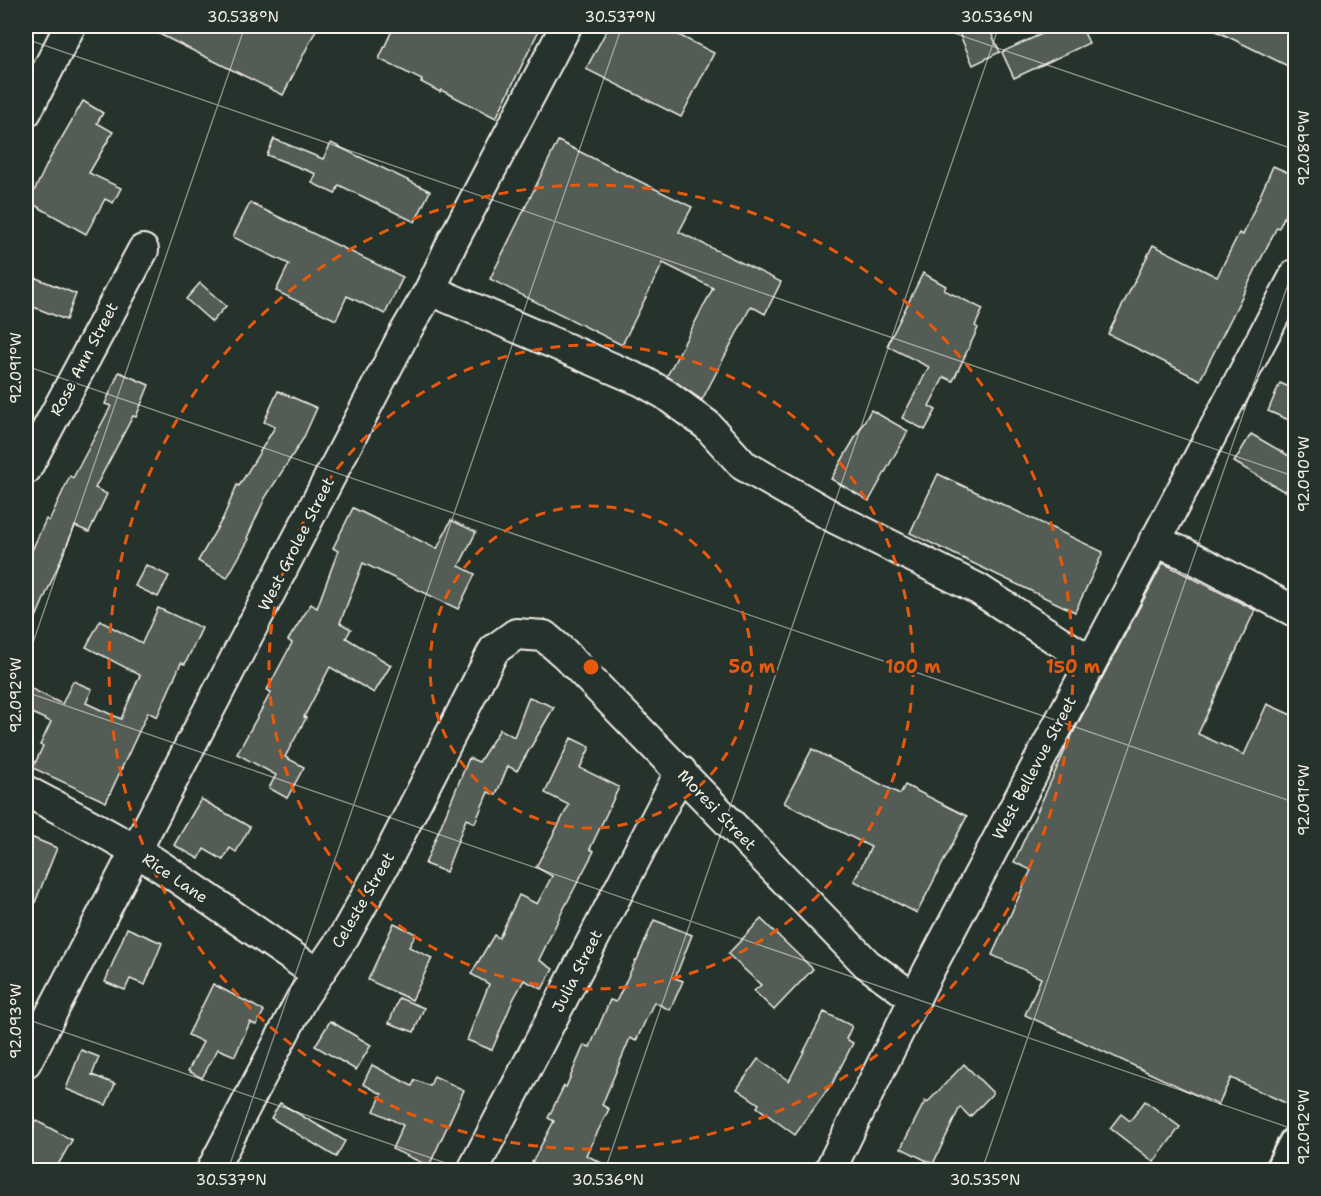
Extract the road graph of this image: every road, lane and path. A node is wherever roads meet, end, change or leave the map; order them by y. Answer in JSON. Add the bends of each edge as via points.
{"nodes":[{"id":1,"x":68,"y":26,"type":"edge"},
{"id":2,"x":566,"y":26,"type":"edge"},
{"id":3,"x":26,"y":112,"type":"edge"},
{"id":4,"x":143,"y":250,"type":"dead end"},
{"id":5,"x":1296,"y":274,"type":"edge"},
{"id":6,"x":430,"y":290,"type":"junction"},
{"id":7,"x":26,"y":469,"type":"edge"},
{"id":8,"x":1154,"y":542,"type":"junction"},
{"id":9,"x":1296,"y":612,"type":"edge"},
{"id":10,"x":516,"y":634,"type":"joint"},
{"id":11,"x":1090,"y":661,"type":"junction"},
{"id":12,"x":681,"y":771,"type":"junction"},
{"id":13,"x":26,"y":791,"type":"edge"},
{"id":14,"x":136,"y":852,"type":"junction"},
{"id":15,"x":318,"y":974,"type":"junction"},
{"id":16,"x":915,"y":999,"type":"junction"},
{"id":17,"x":26,"y":1062,"type":"edge"},
{"id":18,"x":1296,"y":1143,"type":"edge"},
{"id":19,"x":212,"y":1170,"type":"edge"},
{"id":20,"x":474,"y":1170,"type":"edge"},
{"id":21,"x":830,"y":1170,"type":"edge"},
{"id":22,"x":1282,"y":1170,"type":"edge"}],
"edges":[{"from":1,"to":3,"type":"street"},
{"from":2,"to":6,"type":"street","name":"West Grolee Street"},
{"from":4,"to":7,"type":"street","name":"Rose Ann Street"},
{"from":5,"to":8,"type":"street","name":"West Bellevue Street"},
{"from":6,"to":11,"type":"street","via":[[642,381],[707,425],[743,465],[835,518],[978,589]]},
{"from":6,"to":14,"type":"street","name":"West Grolee Street"},
{"from":8,"to":9,"type":"street","via":[[1184,553]]},
{"from":8,"to":11,"type":"street","name":"West Bellevue Street"},
{"from":10,"to":12,"type":"street","name":"Moresi Street","via":[[544,636]]},
{"from":10,"to":15,"type":"street","name":"Celeste Street","via":[[494,650],[385,863]]},
{"from":11,"to":16,"type":"street","name":"West Bellevue Street"},
{"from":12,"to":16,"type":"street","name":"Moresi Street","via":[[867,963]]},
{"from":12,"to":20,"type":"street","name":"Julia Street"},
{"from":13,"to":14,"type":"street","name":"Rice Lane"},
{"from":14,"to":15,"type":"street","name":"Rice Lane"},
{"from":14,"to":17,"type":"street","name":"West Grolee Street"},
{"from":15,"to":19,"type":"street","name":"Celeste Street"},
{"from":16,"to":21,"type":"street","name":"West Bellevue Street"},
{"from":18,"to":22,"type":"highway"}]}
